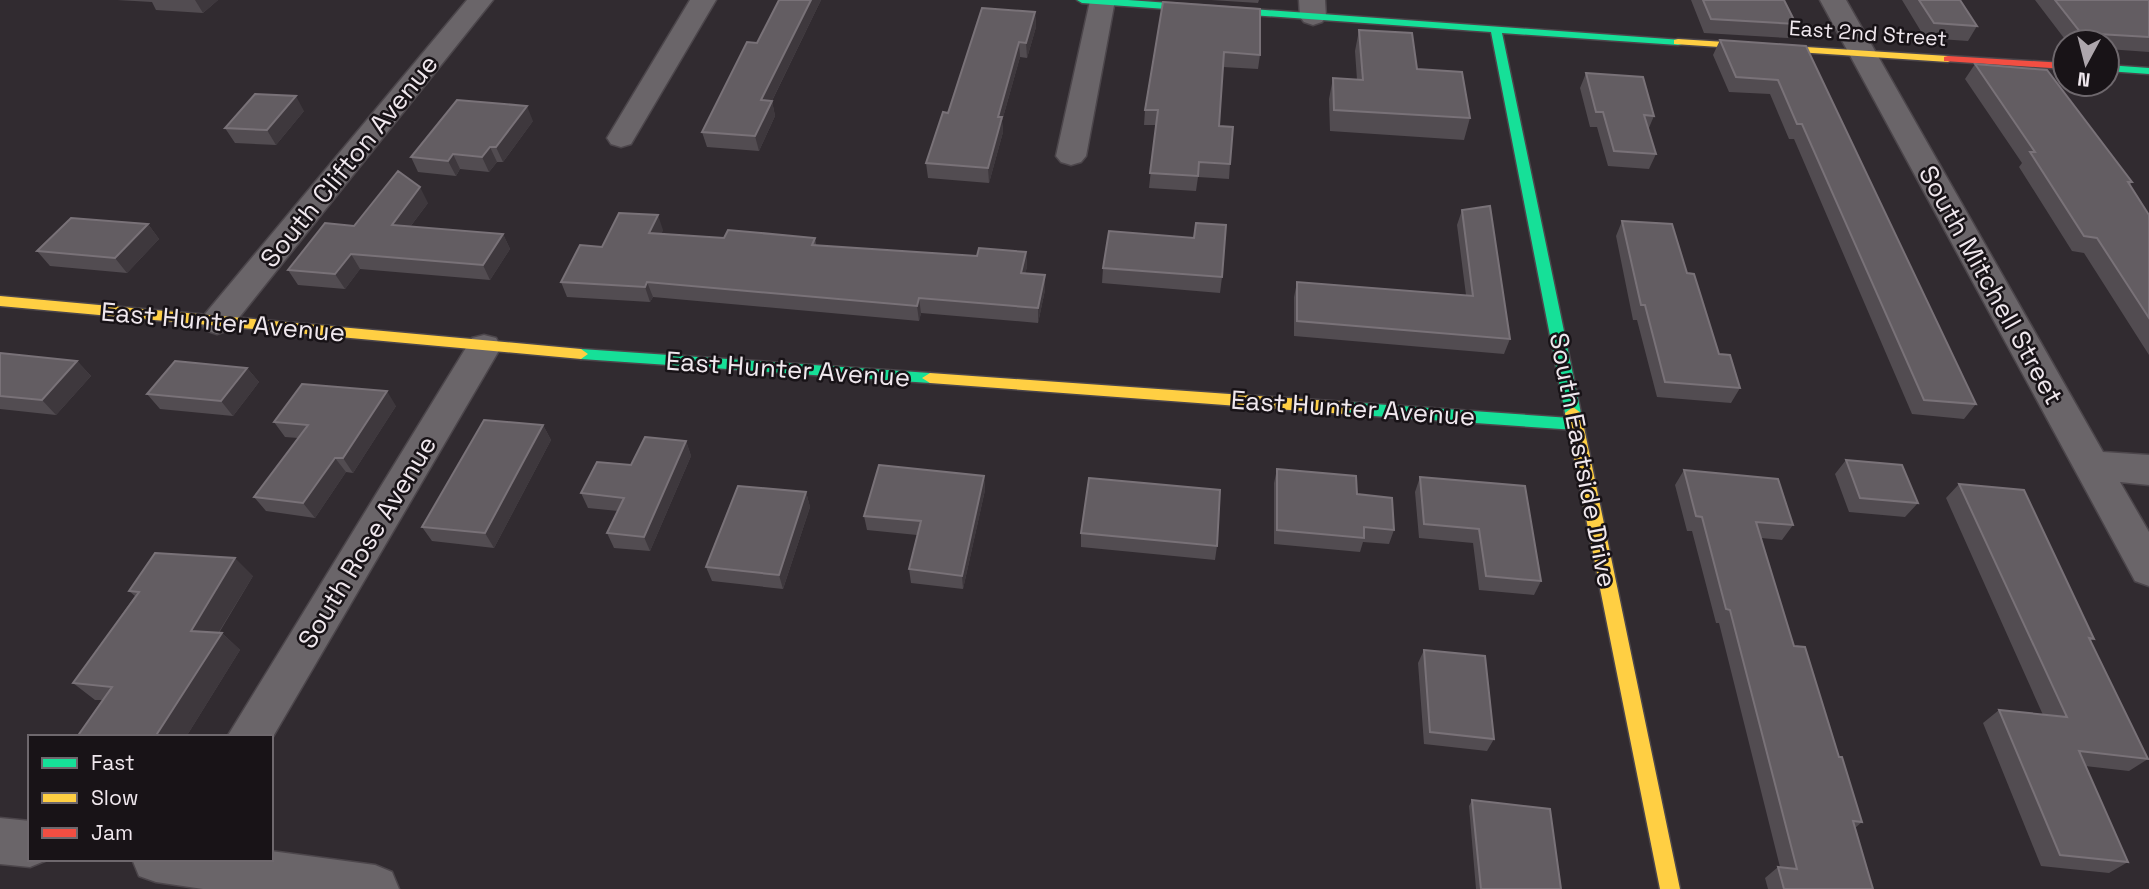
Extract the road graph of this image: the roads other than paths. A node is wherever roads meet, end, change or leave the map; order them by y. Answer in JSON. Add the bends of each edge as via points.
{"nodes":[{"id":1,"x":480,"y":0,"type":"edge"},
{"id":2,"x":703,"y":0,"type":"edge"},
{"id":3,"x":1833,"y":0,"type":"edge"},
{"id":4,"x":1093,"y":1,"type":"edge"},
{"id":5,"x":1313,"y":8,"type":"edge"},
{"id":6,"x":1496,"y":30,"type":"junction"},
{"id":7,"x":1863,"y":54,"type":"junction"},
{"id":8,"x":2051,"y":65,"type":"edge"},
{"id":9,"x":2121,"y":69,"type":"edge"},
{"id":10,"x":2149,"y":71,"type":"edge"},
{"id":11,"x":621,"y":138,"type":"dead end"},
{"id":12,"x":1071,"y":156,"type":"dead end"},
{"id":13,"x":0,"y":301,"type":"edge"},
{"id":14,"x":217,"y":322,"type":"junction"},
{"id":15,"x":484,"y":347,"type":"junction"},
{"id":16,"x":1576,"y":424,"type":"junction"},
{"id":17,"x":2090,"y":465,"type":"junction"},
{"id":18,"x":2149,"y":470,"type":"edge"},
{"id":19,"x":2149,"y":569,"type":"edge"},
{"id":20,"x":250,"y":735,"type":"edge"},
{"id":21,"x":0,"y":841,"type":"edge"},
{"id":22,"x":28,"y":844,"type":"edge"},
{"id":23,"x":166,"y":867,"type":"edge"},
{"id":24,"x":375,"y":889,"type":"edge"},
{"id":25,"x":1670,"y":889,"type":"edge"}],
"edges":[{"from":1,"to":14,"type":"street","name":"South Clifton Avenue"},
{"from":2,"to":11,"type":"street"},
{"from":3,"to":7,"type":"street","name":"South Mitchell Street"},
{"from":4,"to":5,"type":"street","name":"East 2nd Street"},
{"from":4,"to":12,"type":"street"},
{"from":5,"to":6,"type":"street","name":"East 2nd Street"},
{"from":6,"to":7,"type":"street","name":"East 2nd Street"},
{"from":6,"to":16,"type":"street","name":"South Eastside Drive"},
{"from":7,"to":8,"type":"street","name":"East 2nd Street"},
{"from":7,"to":17,"type":"street","name":"South Mitchell Street"},
{"from":9,"to":10,"type":"street"},
{"from":13,"to":14,"type":"street","name":"East Hunter Avenue"},
{"from":14,"to":15,"type":"street","name":"East Hunter Avenue"},
{"from":15,"to":16,"type":"street","name":"East Hunter Avenue"},
{"from":15,"to":20,"type":"street","name":"South Rose Avenue"},
{"from":16,"to":25,"type":"street","name":"South Eastside Drive"},
{"from":17,"to":18,"type":"street"},
{"from":17,"to":19,"type":"street","name":"South Mitchell Street"},
{"from":21,"to":22,"type":"street"},
{"from":23,"to":24,"type":"street"}]}
